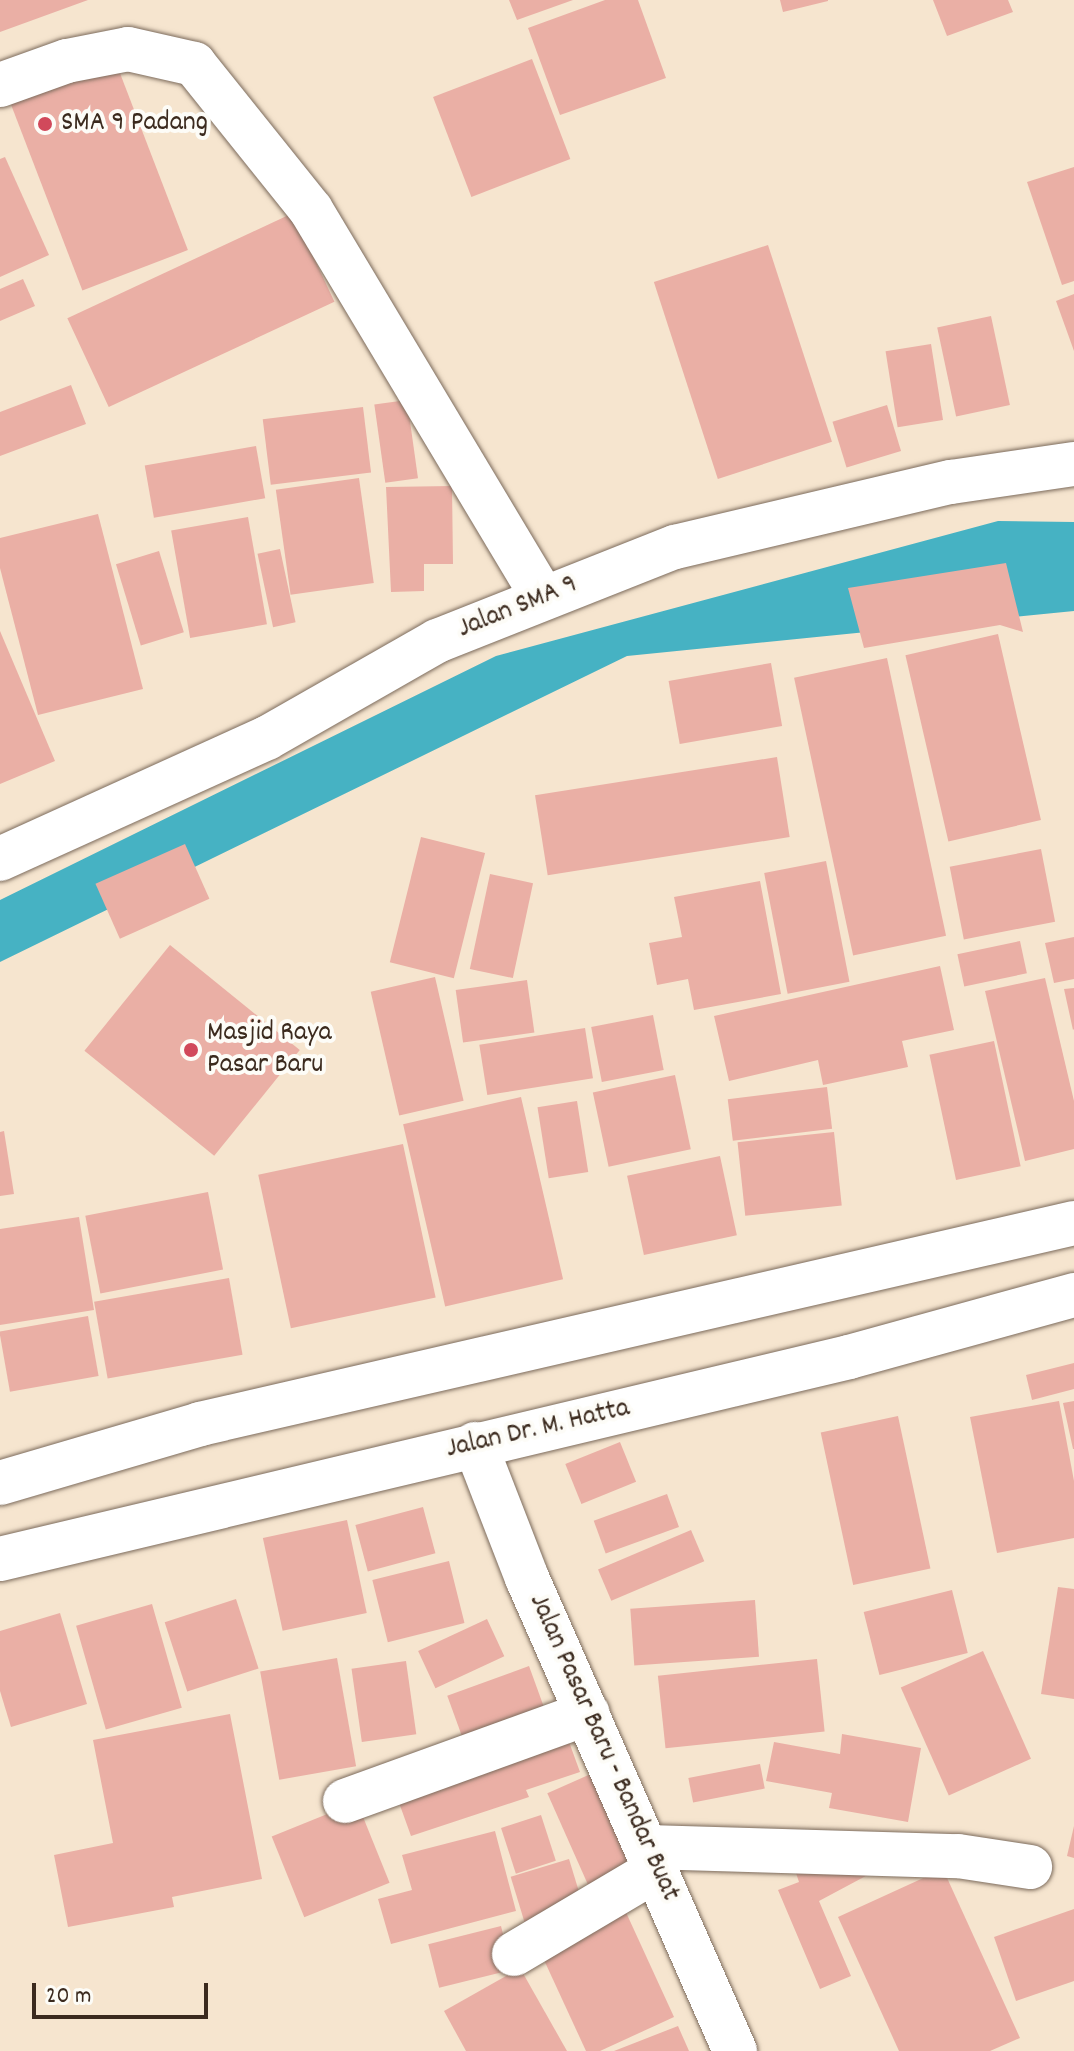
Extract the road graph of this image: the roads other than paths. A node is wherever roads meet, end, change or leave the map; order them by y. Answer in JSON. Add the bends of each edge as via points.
{"nodes":[{"id":1,"x":0,"y":85,"type":"edge"},
{"id":2,"x":1074,"y":464,"type":"edge"},
{"id":3,"x":542,"y":596,"type":"junction"},
{"id":4,"x":0,"y":859,"type":"edge"},
{"id":5,"x":1074,"y":1223,"type":"edge"},
{"id":6,"x":1074,"y":1295,"type":"edge"},
{"id":7,"x":475,"y":1444,"type":"junction"},
{"id":8,"x":0,"y":1483,"type":"edge"},
{"id":9,"x":0,"y":1559,"type":"edge"},
{"id":10,"x":588,"y":1713,"type":"junction"},
{"id":11,"x":345,"y":1801,"type":"dead end"},
{"id":12,"x":653,"y":1858,"type":"junction"},
{"id":13,"x":1030,"y":1867,"type":"dead end"},
{"id":14,"x":514,"y":1954,"type":"dead end"},
{"id":15,"x":735,"y":2051,"type":"edge"}],
"edges":[{"from":1,"to":3,"type":"street","via":[[67,61],[128,49],[194,64],[311,210]]},
{"from":2,"to":3,"type":"street","name":"Jalan SMA 9","via":[[951,482],[675,547]]},
{"from":3,"to":4,"type":"street","name":"Jalan SMA 9","via":[[437,641],[267,738]]},
{"from":5,"to":8,"type":"street","via":[[200,1424]]},
{"from":6,"to":7,"type":"street","name":"Jalan Dr. M. Hatta","via":[[849,1357]]},
{"from":7,"to":9,"type":"street","name":"Jalan Dr. M. Hatta"},
{"from":7,"to":10,"type":"street","name":"Jalan Pasar Baru - Bandar Buat"},
{"from":10,"to":11,"type":"street"},
{"from":10,"to":12,"type":"street","name":"Jalan Pasar Baru - Bandar Buat"},
{"from":12,"to":13,"type":"street","via":[[958,1856]]},
{"from":12,"to":14,"type":"street"},
{"from":12,"to":15,"type":"street","name":"Jalan Pasar Baru - Bandar Buat"}]}
